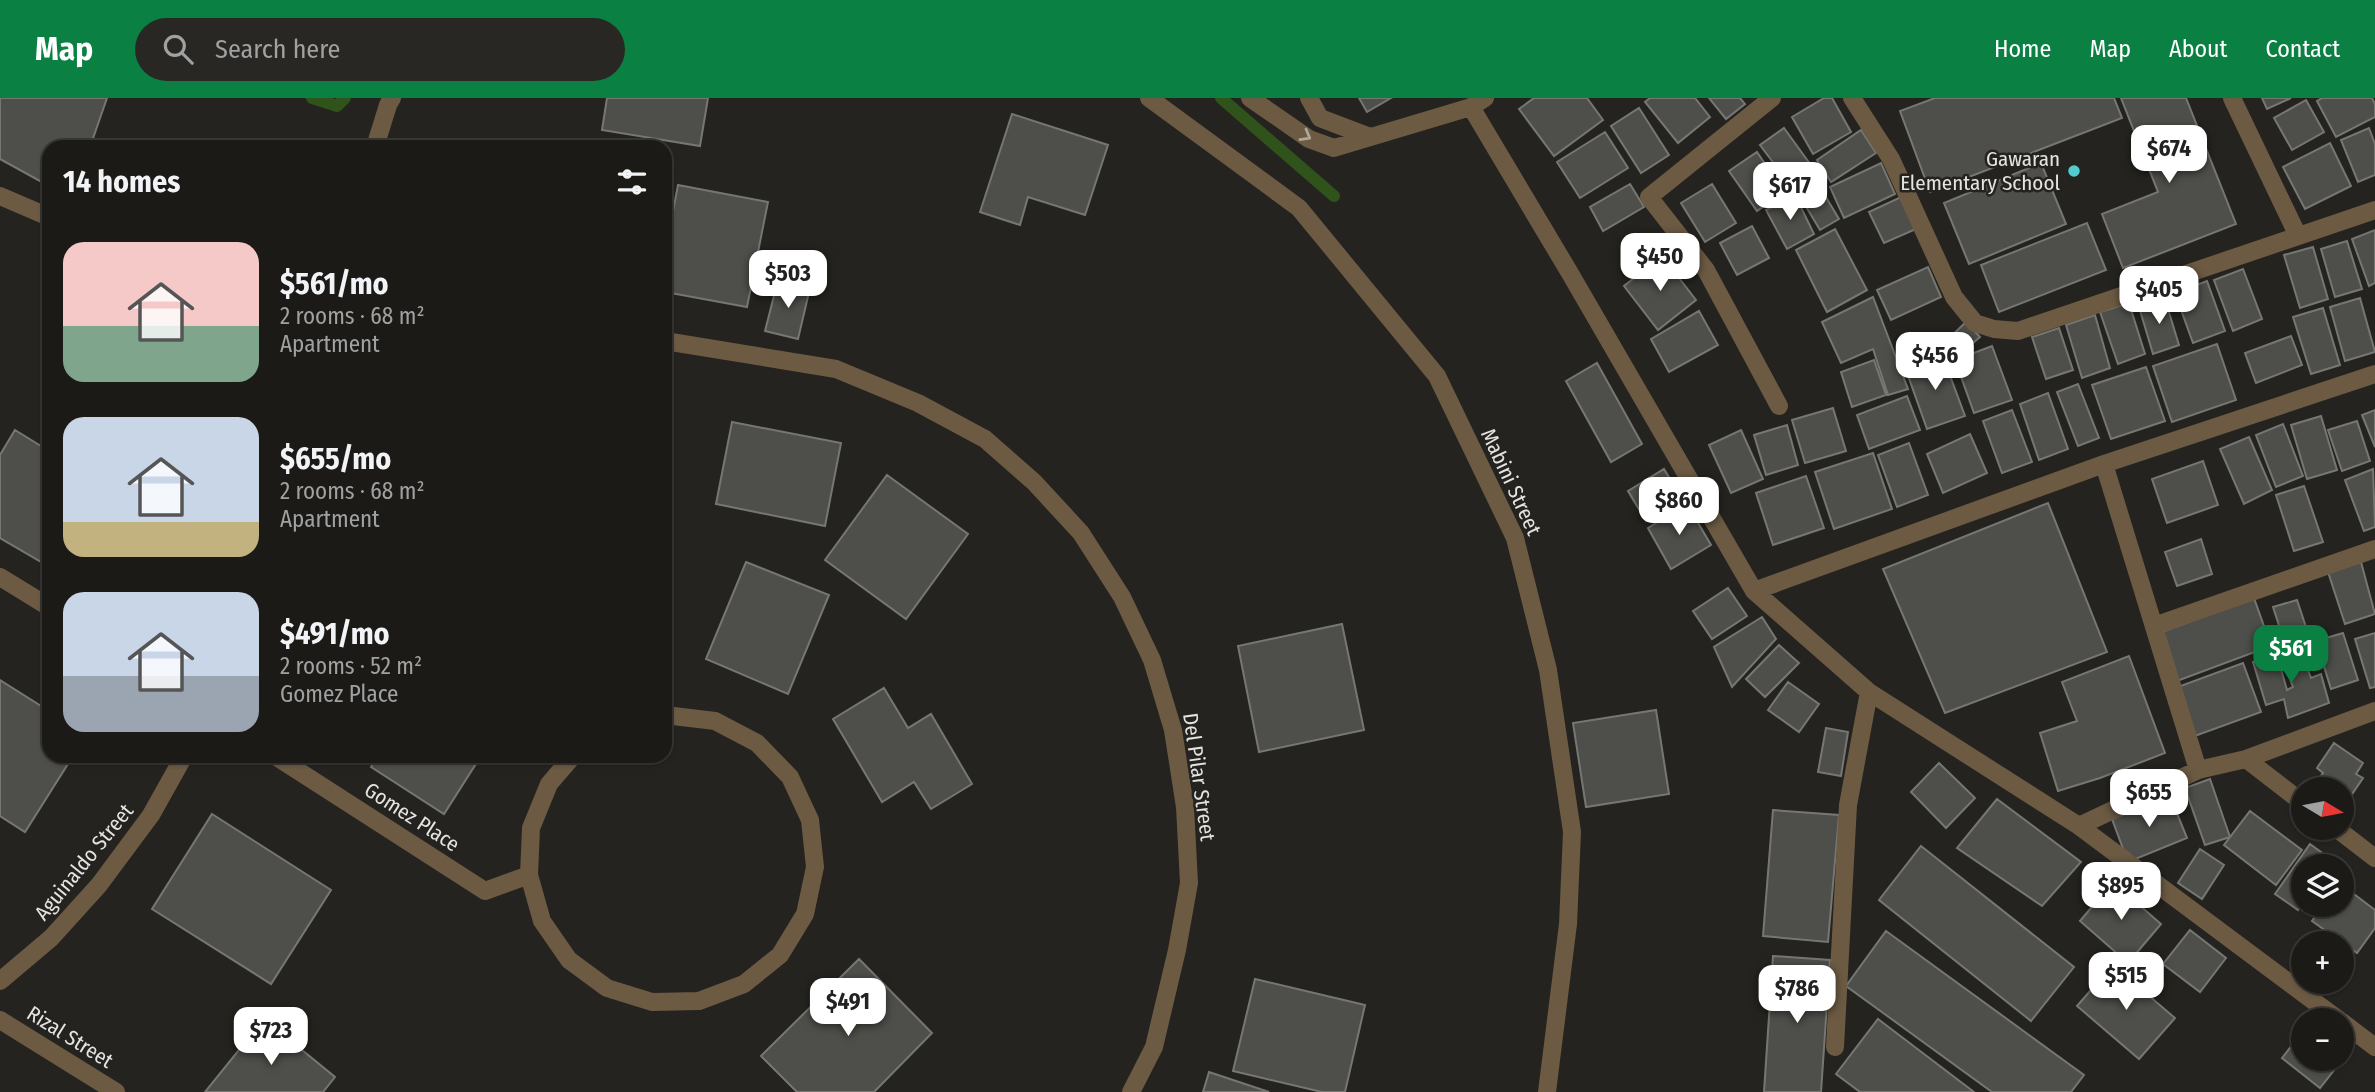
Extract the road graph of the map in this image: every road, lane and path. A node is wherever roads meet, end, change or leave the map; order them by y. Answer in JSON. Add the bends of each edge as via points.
{"nodes":[{"id":1,"x":392,"y":98,"type":"edge"},
{"id":2,"x":1149,"y":98,"type":"edge"},
{"id":3,"x":1250,"y":98,"type":"edge"},
{"id":4,"x":1310,"y":98,"type":"edge"},
{"id":5,"x":1772,"y":98,"type":"edge"},
{"id":6,"x":1852,"y":98,"type":"edge"},
{"id":7,"x":2232,"y":98,"type":"edge"},
{"id":8,"x":1478,"y":102,"type":"edge"},
{"id":9,"x":1370,"y":137,"type":"junction"},
{"id":10,"x":377,"y":140,"type":"edge"},
{"id":11,"x":0,"y":196,"type":"edge"},
{"id":12,"x":2375,"y":210,"type":"edge"},
{"id":13,"x":42,"y":214,"type":"edge"},
{"id":14,"x":2298,"y":236,"type":"junction"},
{"id":15,"x":672,"y":342,"type":"edge"},
{"id":16,"x":2375,"y":374,"type":"edge"},
{"id":17,"x":1779,"y":406,"type":"dead end"},
{"id":18,"x":2104,"y":464,"type":"junction"},
{"id":19,"x":2375,"y":550,"type":"edge"},
{"id":20,"x":0,"y":577,"type":"edge"},
{"id":21,"x":1754,"y":591,"type":"junction"},
{"id":22,"x":42,"y":603,"type":"edge"},
{"id":23,"x":2154,"y":626,"type":"junction"},
{"id":24,"x":1869,"y":692,"type":"junction"},
{"id":25,"x":2375,"y":711,"type":"edge"},
{"id":26,"x":672,"y":716,"type":"edge"},
{"id":27,"x":2246,"y":759,"type":"junction"},
{"id":28,"x":180,"y":763,"type":"edge"},
{"id":29,"x":286,"y":763,"type":"edge"},
{"id":30,"x":567,"y":763,"type":"edge"},
{"id":31,"x":2198,"y":770,"type":"junction"},
{"id":32,"x":2291,"y":794,"type":"edge"},
{"id":33,"x":2079,"y":826,"type":"junction"},
{"id":34,"x":2352,"y":840,"type":"edge"},
{"id":35,"x":2375,"y":858,"type":"edge"},
{"id":36,"x":529,"y":875,"type":"junction"},
{"id":37,"x":0,"y":981,"type":"edge"},
{"id":38,"x":2323,"y":1008,"type":"edge"},
{"id":39,"x":0,"y":1020,"type":"edge"},
{"id":40,"x":2354,"y":1031,"type":"edge"},
{"id":41,"x":1836,"y":1046,"type":"dead end"},
{"id":42,"x":2375,"y":1047,"type":"edge"},
{"id":43,"x":116,"y":1092,"type":"edge"},
{"id":44,"x":1131,"y":1092,"type":"edge"},
{"id":45,"x":1547,"y":1092,"type":"edge"}],
"edges":[{"from":1,"to":10,"type":"street"},
{"from":2,"to":45,"type":"street","name":"Mabini Street","via":[[1299,208],[1437,376],[1515,538],[1548,670],[1572,832],[1568,925]]},
{"from":3,"to":9,"type":"street","one_way":true,"via":[[1309,139],[1334,148]]},
{"from":4,"to":9,"type":"street","via":[[1320,118]]},
{"from":5,"to":17,"type":"street","via":[[1649,197],[1706,270]]},
{"from":6,"to":14,"type":"street","via":[[1891,159],[1954,297],[1975,323],[1994,329],[2018,331]]},
{"from":7,"to":14,"type":"street"},
{"from":8,"to":9,"type":"street"},
{"from":8,"to":21,"type":"street","via":[[1571,275]]},
{"from":11,"to":13,"type":"street"},
{"from":12,"to":14,"type":"street"},
{"from":15,"to":44,"type":"street","name":"Del Pilar Street","via":[[836,369],[918,403],[985,439],[1034,482],[1081,533],[1122,597],[1152,660],[1173,730],[1185,807],[1189,883],[1154,1048]]},
{"from":16,"to":18,"type":"street"},
{"from":18,"to":21,"type":"street"},
{"from":18,"to":23,"type":"street"},
{"from":19,"to":23,"type":"street"},
{"from":20,"to":22,"type":"street"},
{"from":21,"to":24,"type":"street"},
{"from":23,"to":31,"type":"street"},
{"from":24,"to":33,"type":"street"},
{"from":24,"to":41,"type":"street","via":[[1848,806]]},
{"from":25,"to":27,"type":"street"},
{"from":26,"to":36,"type":"street","via":[[715,721],[757,743],[790,777],[810,820],[815,867],[805,914],[780,954],[744,984],[699,1001],[652,1002],[607,988],[569,960],[542,921]]},
{"from":27,"to":31,"type":"street"},
{"from":27,"to":32,"type":"street"},
{"from":28,"to":37,"type":"street","name":"Aguinaldo Street","via":[[151,815],[99,885],[51,938]]},
{"from":29,"to":36,"type":"street","name":"Gomez Place","via":[[485,891]]},
{"from":30,"to":36,"type":"street","via":[[549,783],[531,828]]},
{"from":31,"to":33,"type":"street"},
{"from":33,"to":38,"type":"street"},
{"from":34,"to":35,"type":"street"},
{"from":39,"to":43,"type":"street","name":"Rizal Street"},
{"from":40,"to":42,"type":"street"}]}
